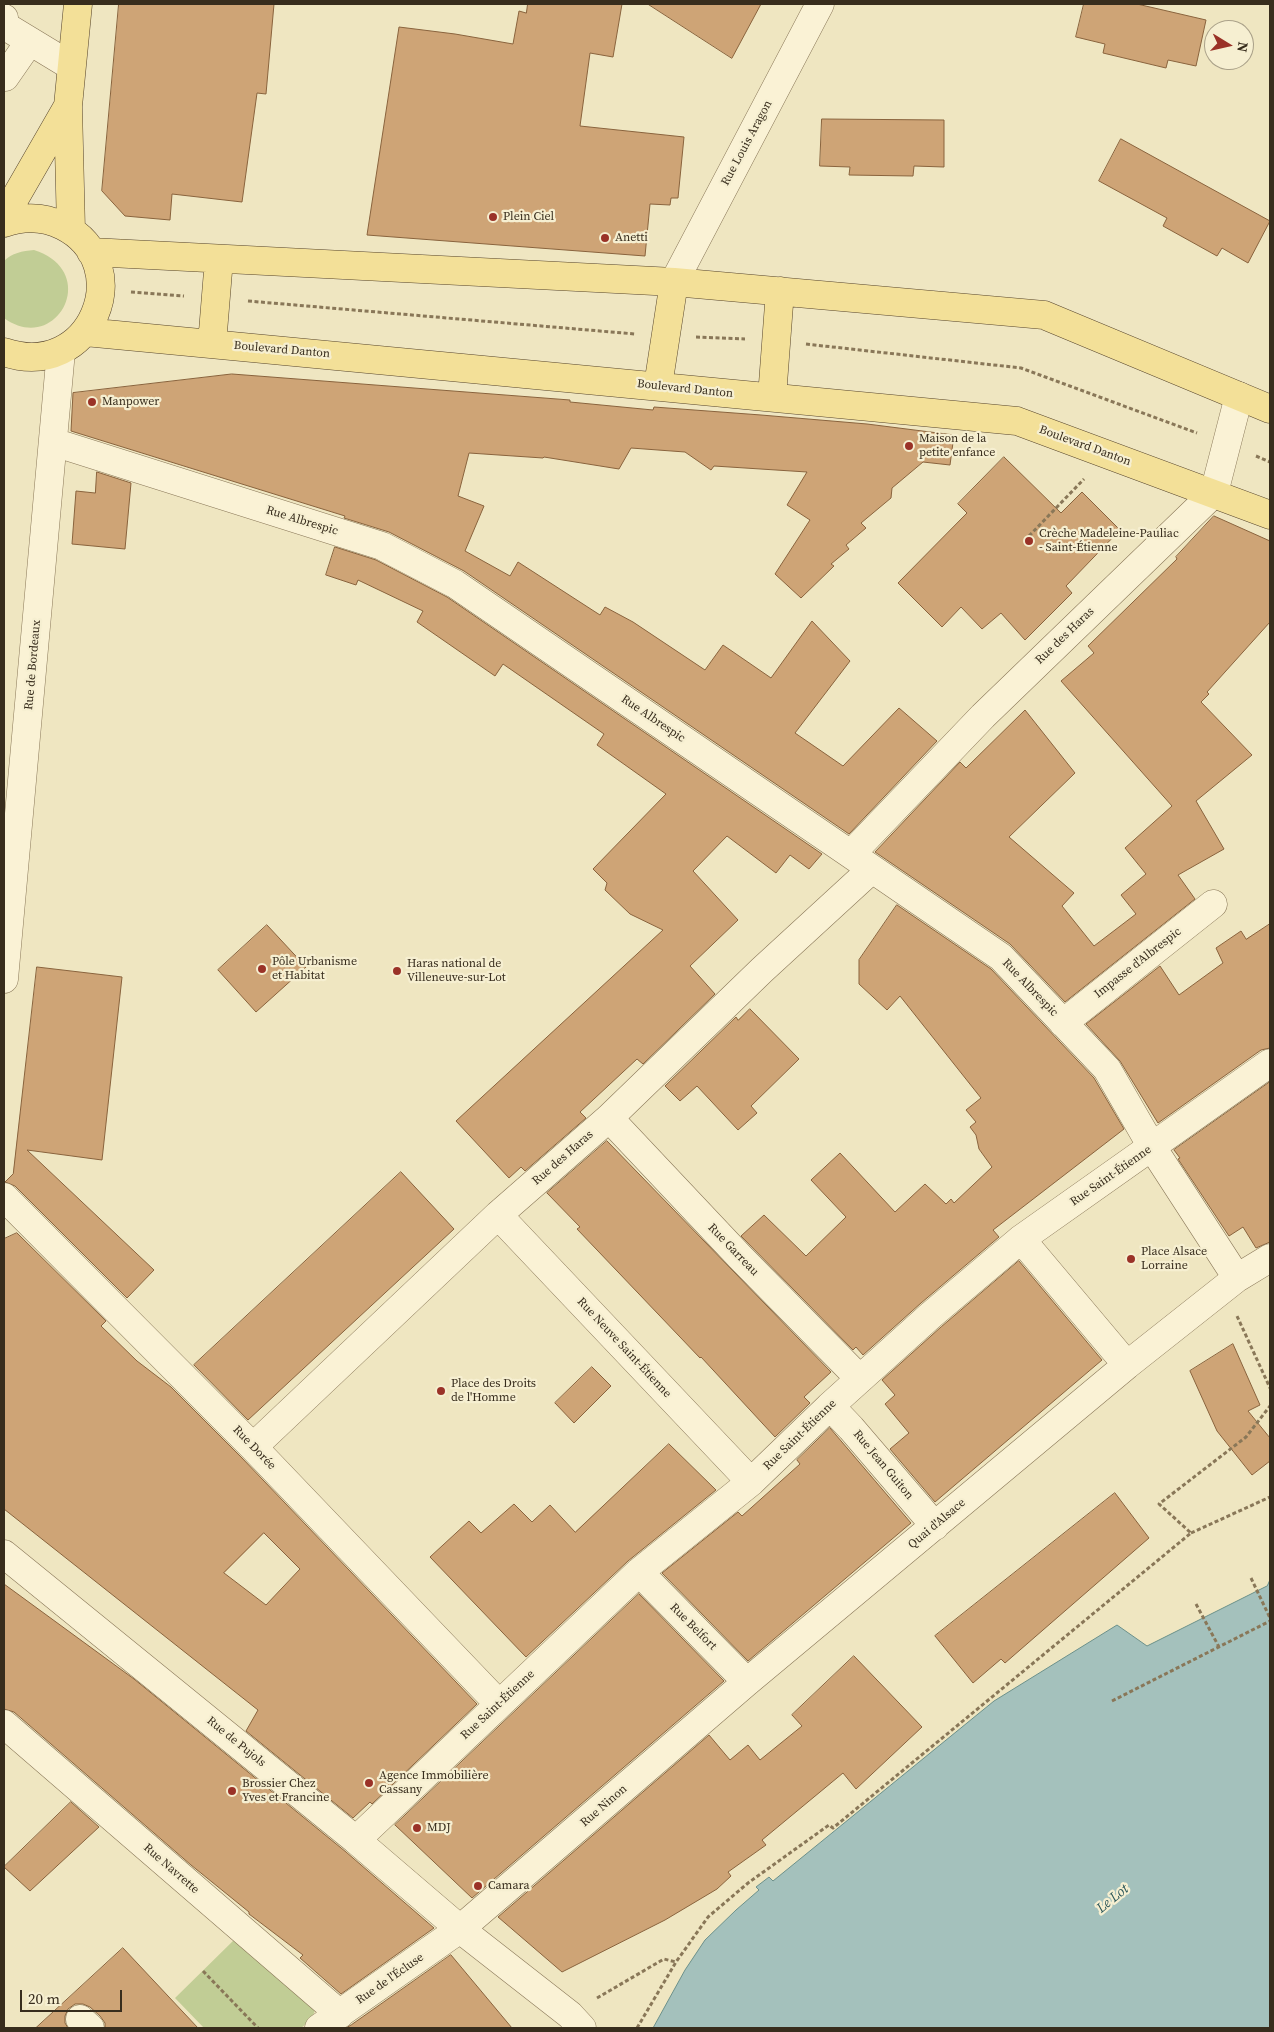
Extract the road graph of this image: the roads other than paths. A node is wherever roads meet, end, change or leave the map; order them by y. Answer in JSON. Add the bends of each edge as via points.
{"nodes":[{"id":1,"x":78,"y":4,"type":"edge"},
{"id":2,"x":820,"y":4,"type":"edge"},
{"id":3,"x":4,"y":18,"type":"edge"},
{"id":4,"x":30,"y":41,"type":"junction"},
{"id":5,"x":71,"y":66,"type":"junction"},
{"id":6,"x":4,"y":76,"type":"edge"},
{"id":7,"x":68,"y":106,"type":"junction"},
{"id":8,"x":4,"y":217,"type":"edge"},
{"id":9,"x":4,"y":223,"type":"edge"},
{"id":10,"x":70,"y":230,"type":"junction"},
{"id":11,"x":91,"y":252,"type":"junction"},
{"id":12,"x":219,"y":259,"type":"junction"},
{"id":13,"x":674,"y":282,"type":"junction"},
{"id":14,"x":780,"y":291,"type":"junction"},
{"id":15,"x":85,"y":332,"type":"junction"},
{"id":16,"x":212,"y":344,"type":"junction"},
{"id":17,"x":60,"y":351,"type":"junction"},
{"id":18,"x":4,"y":352,"type":"edge"},
{"id":19,"x":658,"y":386,"type":"junction"},
{"id":20,"x":1239,"y":396,"type":"junction"},
{"id":21,"x":772,"y":397,"type":"junction"},
{"id":22,"x":1270,"y":409,"type":"edge"},
{"id":23,"x":53,"y":442,"type":"junction"},
{"id":24,"x":1214,"y":493,"type":"junction"},
{"id":25,"x":1270,"y":515,"type":"edge"},
{"id":26,"x":861,"y":862,"type":"junction"},
{"id":27,"x":1213,"y":904,"type":"dead end"},
{"id":28,"x":4,"y":980,"type":"edge"},
{"id":29,"x":1063,"y":1022,"type":"junction"},
{"id":30,"x":1270,"y":1063,"type":"edge"},
{"id":31,"x":609,"y":1118,"type":"junction"},
{"id":32,"x":1149,"y":1150,"type":"junction"},
{"id":33,"x":4,"y":1198,"type":"edge"},
{"id":34,"x":498,"y":1215,"type":"junction"},
{"id":35,"x":1021,"y":1239,"type":"junction"},
{"id":36,"x":1270,"y":1258,"type":"edge"},
{"id":37,"x":1237,"y":1278,"type":"junction"},
{"id":38,"x":1126,"y":1365,"type":"junction"},
{"id":39,"x":860,"y":1379,"type":"junction"},
{"id":40,"x":830,"y":1406,"type":"junction"},
{"id":41,"x":253,"y":1447,"type":"junction"},
{"id":42,"x":751,"y":1482,"type":"junction"},
{"id":43,"x":935,"y":1526,"type":"junction"},
{"id":44,"x":4,"y":1554,"type":"edge"},
{"id":45,"x":638,"y":1572,"type":"junction"},
{"id":46,"x":747,"y":1682,"type":"junction"},
{"id":47,"x":499,"y":1704,"type":"junction"},
{"id":48,"x":4,"y":1724,"type":"edge"},
{"id":49,"x":356,"y":1840,"type":"junction"},
{"id":50,"x":460,"y":1929,"type":"junction"},
{"id":51,"x":330,"y":2021,"type":"edge"},
{"id":52,"x":576,"y":2022,"type":"edge"}],
"edges":[{"from":1,"to":5,"type":"main road"},
{"from":2,"to":13,"type":"street","name":"Rue Louis Aragon"},
{"from":3,"to":4,"type":"street","via":[[6,26]]},
{"from":4,"to":5,"type":"street"},
{"from":4,"to":6,"type":"street"},
{"from":5,"to":7,"type":"main road"},
{"from":7,"to":8,"type":"main road"},
{"from":7,"to":10,"type":"main road"},
{"from":9,"to":10,"type":"main road","via":[[17,218],[36,218]]},
{"from":10,"to":11,"type":"main road"},
{"from":11,"to":12,"type":"main road"},
{"from":11,"to":15,"type":"main road","via":[[98,270],[100,289],[96,312]]},
{"from":12,"to":13,"type":"main road"},
{"from":12,"to":16,"type":"main road"},
{"from":13,"to":14,"type":"main road"},
{"from":13,"to":19,"type":"main road"},
{"from":14,"to":20,"type":"main road","via":[[1044,315]]},
{"from":14,"to":21,"type":"main road"},
{"from":15,"to":16,"type":"main road","name":"Boulevard Danton"},
{"from":15,"to":17,"type":"main road"},
{"from":16,"to":19,"type":"main road","name":"Boulevard Danton"},
{"from":17,"to":18,"type":"main road","via":[[39,358],[18,357]]},
{"from":17,"to":23,"type":"street","name":"Rue de Bordeaux"},
{"from":19,"to":21,"type":"main road","name":"Boulevard Danton"},
{"from":20,"to":22,"type":"main road"},
{"from":20,"to":24,"type":"street"},
{"from":21,"to":24,"type":"main road","name":"Boulevard Danton","via":[[1017,422]]},
{"from":23,"to":26,"type":"street","name":"Rue Albrespic","via":[[382,546],[455,584]]},
{"from":23,"to":28,"type":"street","name":"Rue de Bordeaux"},
{"from":24,"to":25,"type":"main road","name":"Boulevard Danton"},
{"from":24,"to":26,"type":"street","name":"Rue des Haras","via":[[983,716]]},
{"from":26,"to":29,"type":"street","name":"Rue Albrespic","via":[[1001,957]]},
{"from":26,"to":31,"type":"street","name":"Rue des Haras","via":[[762,970]]},
{"from":27,"to":29,"type":"street","name":"Impasse d'Albrespic"},
{"from":29,"to":32,"type":"street","name":"Rue Albrespic","via":[[1106,1069]]},
{"from":30,"to":32,"type":"street","name":"Rue Saint-Étienne"},
{"from":31,"to":34,"type":"street","name":"Rue des Haras"},
{"from":31,"to":39,"type":"street","name":"Rue Garreau"},
{"from":32,"to":35,"type":"street","name":"Rue Saint-Étienne"},
{"from":32,"to":37,"type":"street"},
{"from":33,"to":41,"type":"street","name":"Rue Dorée"},
{"from":34,"to":41,"type":"street","name":"Rue des Haras"},
{"from":34,"to":42,"type":"street","name":"Rue Neuve Saint-Étienne"},
{"from":35,"to":38,"type":"street"},
{"from":35,"to":39,"type":"street","name":"Rue Saint-Étienne"},
{"from":36,"to":37,"type":"street","name":"Quai d'Alsace"},
{"from":37,"to":38,"type":"street","name":"Quai d'Alsace"},
{"from":38,"to":43,"type":"street","name":"Quai d'Alsace"},
{"from":39,"to":40,"type":"street","name":"Rue Saint-Étienne"},
{"from":40,"to":42,"type":"street","name":"Rue Saint-Étienne"},
{"from":40,"to":43,"type":"street","name":"Rue Jean Guiton"},
{"from":41,"to":47,"type":"street","name":"Rue Dorée"},
{"from":42,"to":45,"type":"street","name":"Rue Saint-Étienne"},
{"from":43,"to":46,"type":"street","name":"Quai d'Alsace"},
{"from":44,"to":49,"type":"street","name":"Rue de Pujols"},
{"from":45,"to":46,"type":"street","name":"Rue Belfort"},
{"from":45,"to":47,"type":"street","name":"Rue Saint-Étienne"},
{"from":46,"to":50,"type":"street","name":"Rue Ninon"},
{"from":47,"to":49,"type":"street","name":"Rue Saint-Étienne"},
{"from":48,"to":51,"type":"street","name":"Rue Navrette"},
{"from":49,"to":50,"type":"street","name":"Rue de Pujols"},
{"from":50,"to":51,"type":"street","name":"Rue de l'Écluse"},
{"from":50,"to":52,"type":"street","name":"Rue de Pujols"}]}
